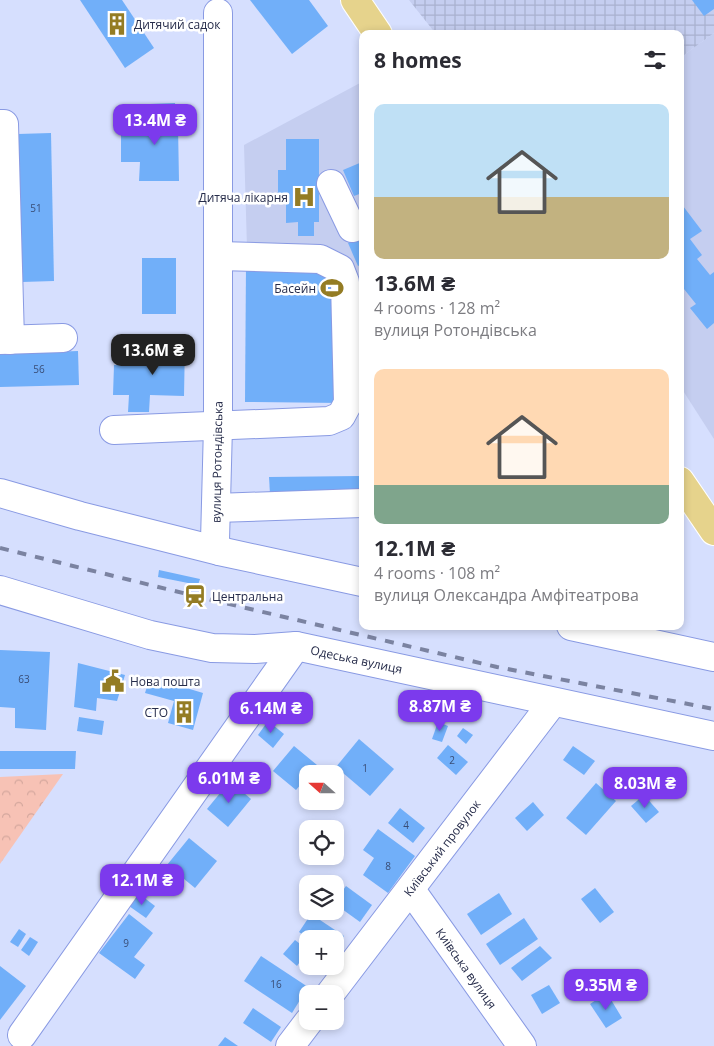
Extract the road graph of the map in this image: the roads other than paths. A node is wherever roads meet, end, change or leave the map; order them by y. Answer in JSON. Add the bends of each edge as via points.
{"nodes":[{"id":1,"x":355,"y":0,"type":"edge"},
{"id":2,"x":218,"y":13,"type":"dead end"},
{"id":3,"x":375,"y":30,"type":"edge"},
{"id":4,"x":0,"y":124,"type":"edge"},
{"id":5,"x":332,"y":184,"type":"dead end"},
{"id":6,"x":349,"y":230,"type":"edge"},
{"id":7,"x":219,"y":256,"type":"junction"},
{"id":8,"x":63,"y":338,"type":"dead end"},
{"id":9,"x":5,"y":340,"type":"edge"},
{"id":10,"x":218,"y":426,"type":"junction"},
{"id":11,"x":114,"y":430,"type":"dead end"},
{"id":12,"x":684,"y":487,"type":"edge"},
{"id":13,"x":0,"y":493,"type":"edge"},
{"id":14,"x":359,"y":503,"type":"edge"},
{"id":15,"x":216,"y":508,"type":"junction"},
{"id":16,"x":714,"y":531,"type":"edge"},
{"id":17,"x":218,"y":551,"type":"junction"},
{"id":18,"x":359,"y":581,"type":"edge"},
{"id":19,"x":0,"y":590,"type":"edge"},
{"id":20,"x":589,"y":630,"type":"edge"},
{"id":21,"x":296,"y":646,"type":"junction"},
{"id":22,"x":714,"y":657,"type":"edge"},
{"id":23,"x":553,"y":702,"type":"junction"},
{"id":24,"x":714,"y":736,"type":"edge"},
{"id":25,"x":411,"y":890,"type":"junction"},
{"id":26,"x":337,"y":985,"type":"edge"},
{"id":27,"x":302,"y":1030,"type":"edge"},
{"id":28,"x":22,"y":1035,"type":"dead end"},
{"id":29,"x":290,"y":1046,"type":"edge"},
{"id":30,"x":522,"y":1046,"type":"edge"}],
"edges":[{"from":1,"to":3,"type":"main road"},
{"from":2,"to":7,"type":"street","name":"вулиця Ротондівська"},
{"from":4,"to":9,"type":"street","via":[[4,124]]},
{"from":5,"to":6,"type":"street"},
{"from":7,"to":10,"type":"street","name":"вулиця Ротондівська"},
{"from":7,"to":10,"type":"street","via":[[320,259],[340,269],[345,282],[348,404],[341,416],[329,420]]},
{"from":8,"to":9,"type":"street"},
{"from":10,"to":11,"type":"street"},
{"from":10,"to":15,"type":"street","name":"вулиця Ротондівська"},
{"from":12,"to":16,"type":"main road"},
{"from":13,"to":17,"type":"street"},
{"from":14,"to":15,"type":"street"},
{"from":15,"to":17,"type":"street","name":"вулиця Ротондівська","via":[[215,541]]},
{"from":17,"to":18,"type":"street"},
{"from":19,"to":21,"type":"street","name":"Одеська вулиця","via":[[150,635],[212,648]]},
{"from":20,"to":22,"type":"street"},
{"from":21,"to":23,"type":"street","name":"Одеська вулиця"},
{"from":21,"to":28,"type":"street"},
{"from":23,"to":24,"type":"street","name":"Одеська вулиця"},
{"from":23,"to":25,"type":"street","name":"Київський провулок"},
{"from":25,"to":26,"type":"street","name":"Київський провулок"},
{"from":25,"to":30,"type":"street","name":"Київська вулиця"},
{"from":27,"to":29,"type":"street"}]}
